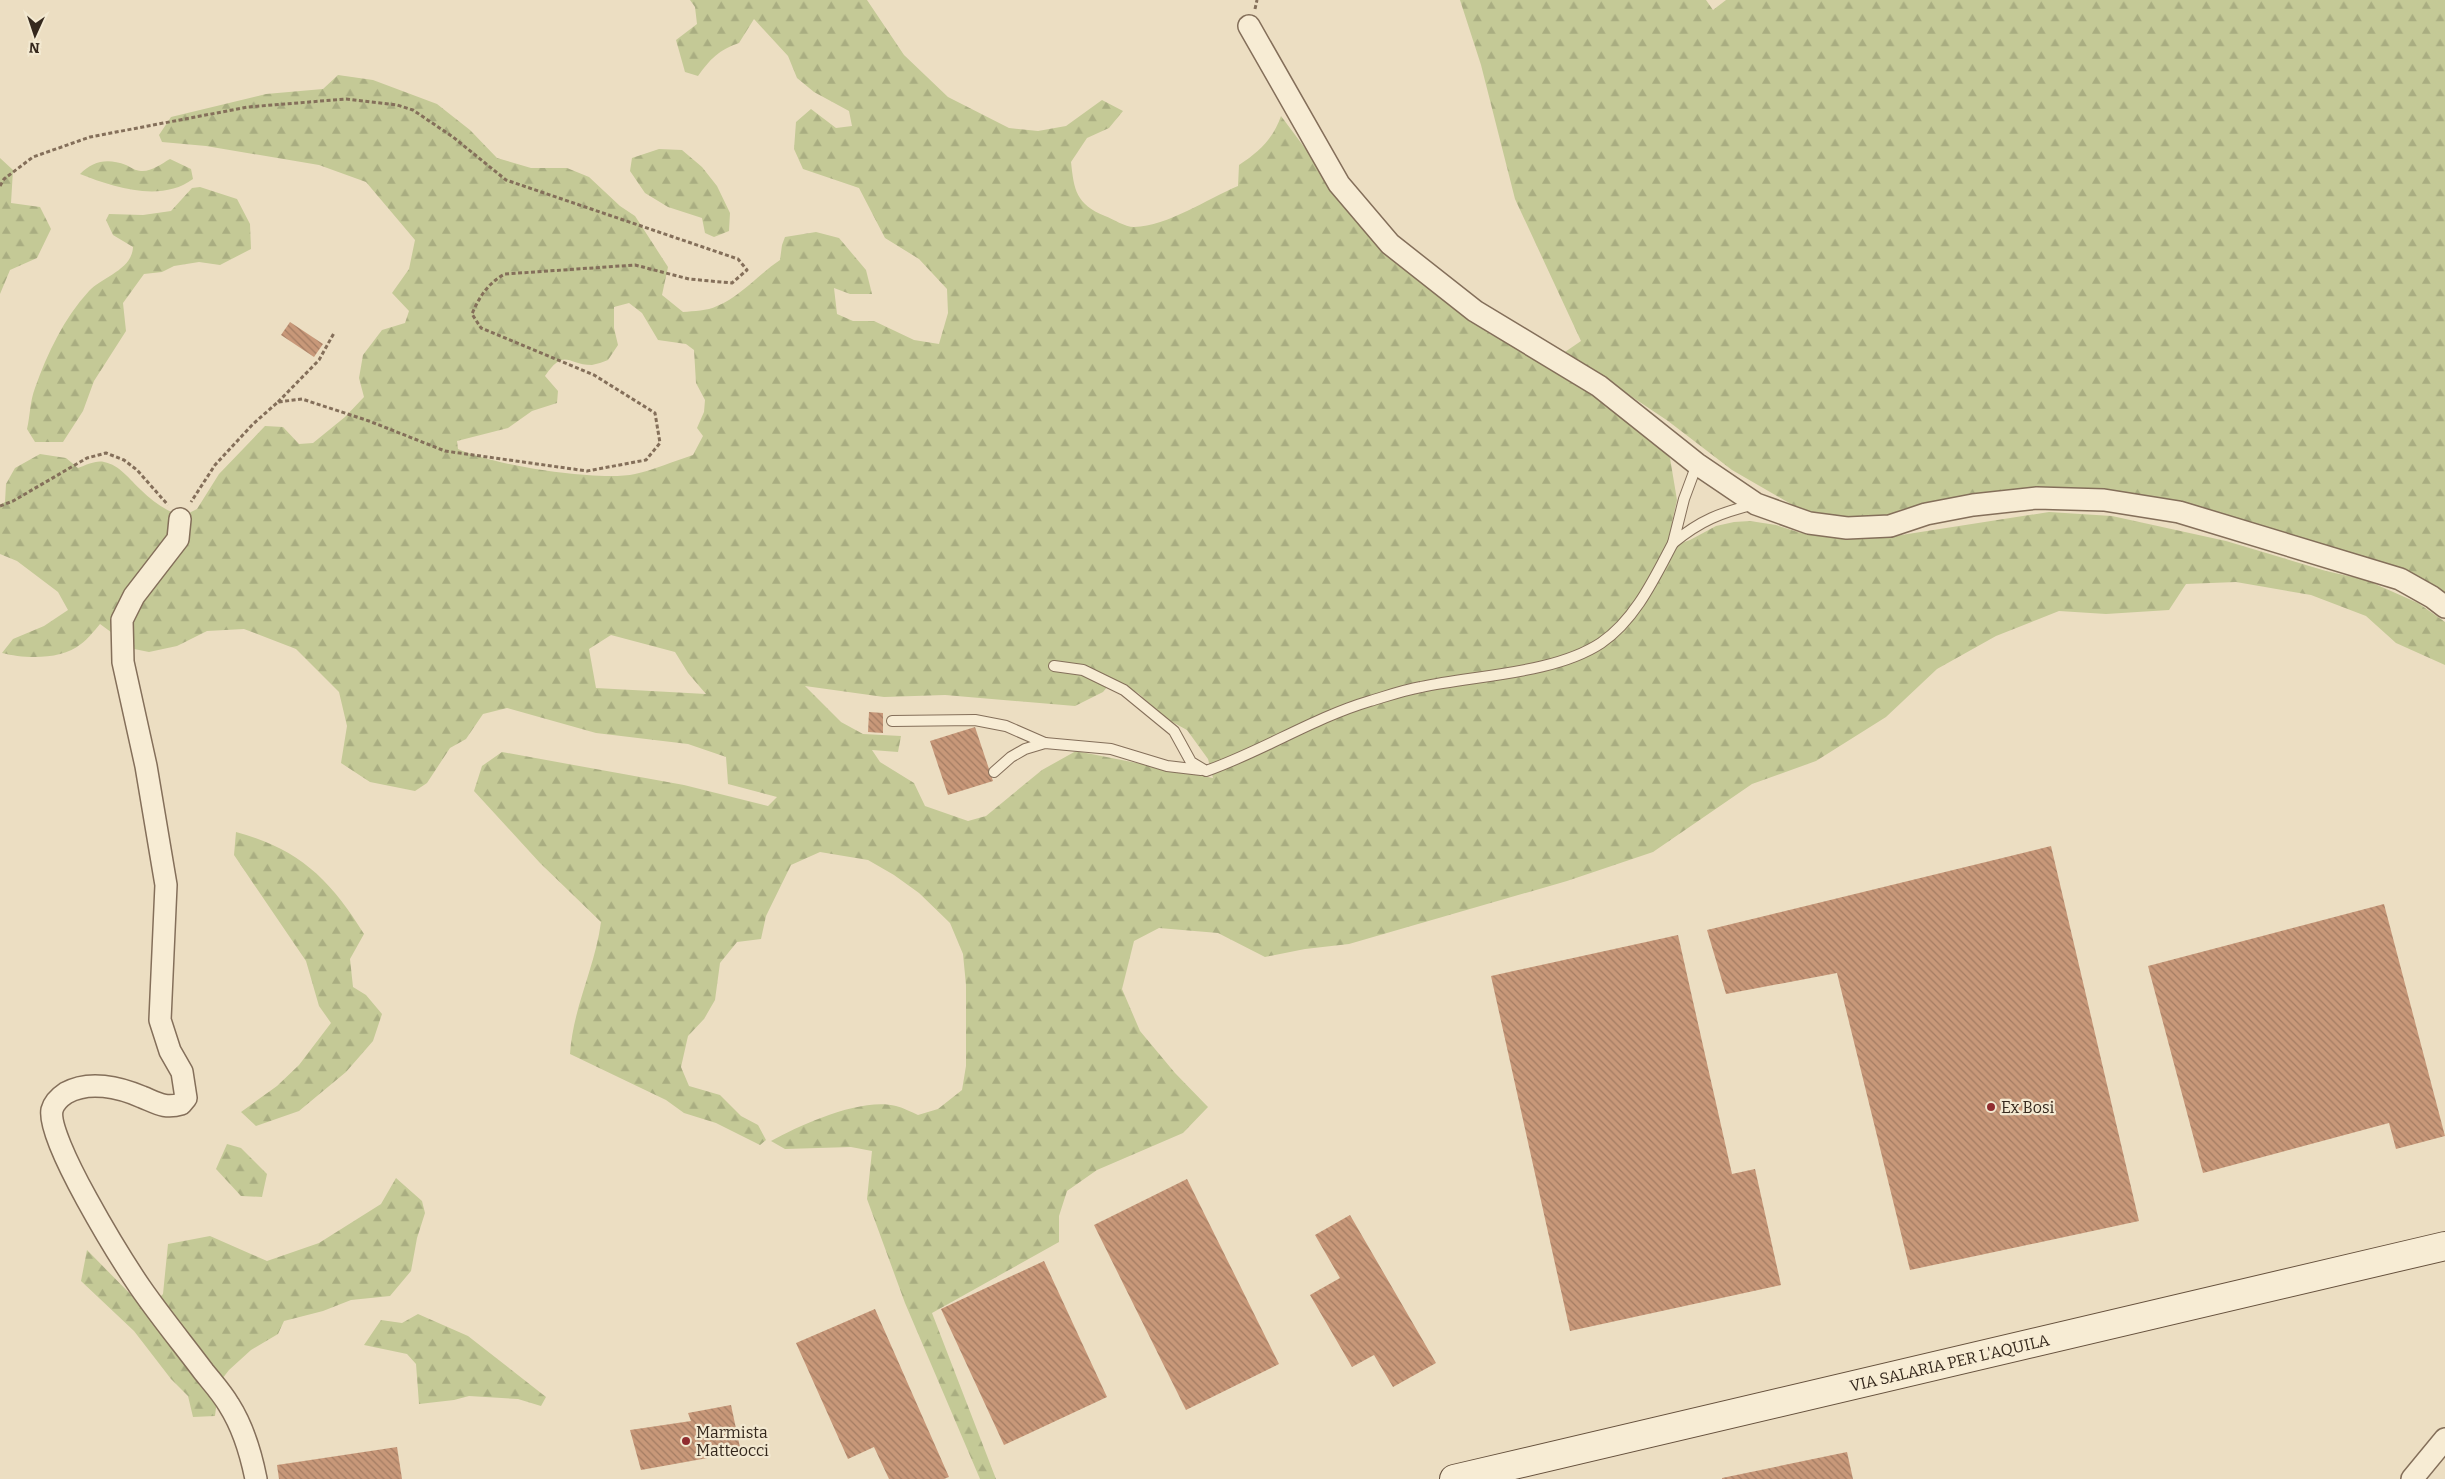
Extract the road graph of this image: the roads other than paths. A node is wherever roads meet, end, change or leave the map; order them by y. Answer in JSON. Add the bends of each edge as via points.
{"nodes":[{"id":1,"x":1249,"y":26,"type":"dead end"},
{"id":2,"x":1697,"y":464,"type":"junction"},
{"id":3,"x":1756,"y":504,"type":"junction"},
{"id":4,"x":180,"y":519,"type":"road end"},
{"id":5,"x":1673,"y":543,"type":"junction"},
{"id":6,"x":2445,"y":607,"type":"edge"},
{"id":7,"x":1054,"y":666,"type":"dead end"},
{"id":8,"x":892,"y":721,"type":"dead end"},
{"id":9,"x":1045,"y":743,"type":"junction"},
{"id":10,"x":1206,"y":771,"type":"junction"},
{"id":11,"x":994,"y":772,"type":"dead end"},
{"id":12,"x":2445,"y":1246,"type":"edge"},
{"id":13,"x":2445,"y":1440,"type":"edge"},
{"id":14,"x":256,"y":1479,"type":"edge"},
{"id":15,"x":1454,"y":1479,"type":"edge"},
{"id":16,"x":2412,"y":1479,"type":"edge"}],
"edges":[{"from":1,"to":2,"type":"street","via":[[1339,184],[1390,244],[1475,311],[1599,386]]},
{"from":2,"to":3,"type":"street"},
{"from":2,"to":5,"type":"lane"},
{"from":3,"to":5,"type":"lane","via":[[1723,512],[1695,525]]},
{"from":3,"to":6,"type":"street","via":[[1809,523],[1846,528],[1890,526],[1926,514],[1973,505],[2037,498],[2104,500],[2179,512],[2400,579]]},
{"from":4,"to":14,"type":"street","via":[[178,539],[134,596],[122,620],[123,662],[146,766],[166,885],[160,1020],[170,1052],[182,1072],[186,1098],[181,1104],[171,1107],[99,1085],[66,1093],[55,1101],[52,1111],[58,1143],[75,1178],[140,1287],[229,1405],[250,1453]]},
{"from":5,"to":10,"type":"lane","via":[[1649,588],[1628,618],[1602,642],[1578,656],[1551,664],[1420,687],[1367,702]]},
{"from":7,"to":10,"type":"lane","via":[[1083,670],[1124,690],[1174,731],[1191,762]]},
{"from":8,"to":9,"type":"lane","via":[[975,720],[1006,726]]},
{"from":9,"to":10,"type":"lane","via":[[1103,748],[1167,766]]},
{"from":9,"to":11,"type":"lane","via":[[1025,749]]},
{"from":12,"to":15,"type":"main road","name":"VIA SALARIA PER L'AQUILA"},
{"from":13,"to":16,"type":"street"}]}
